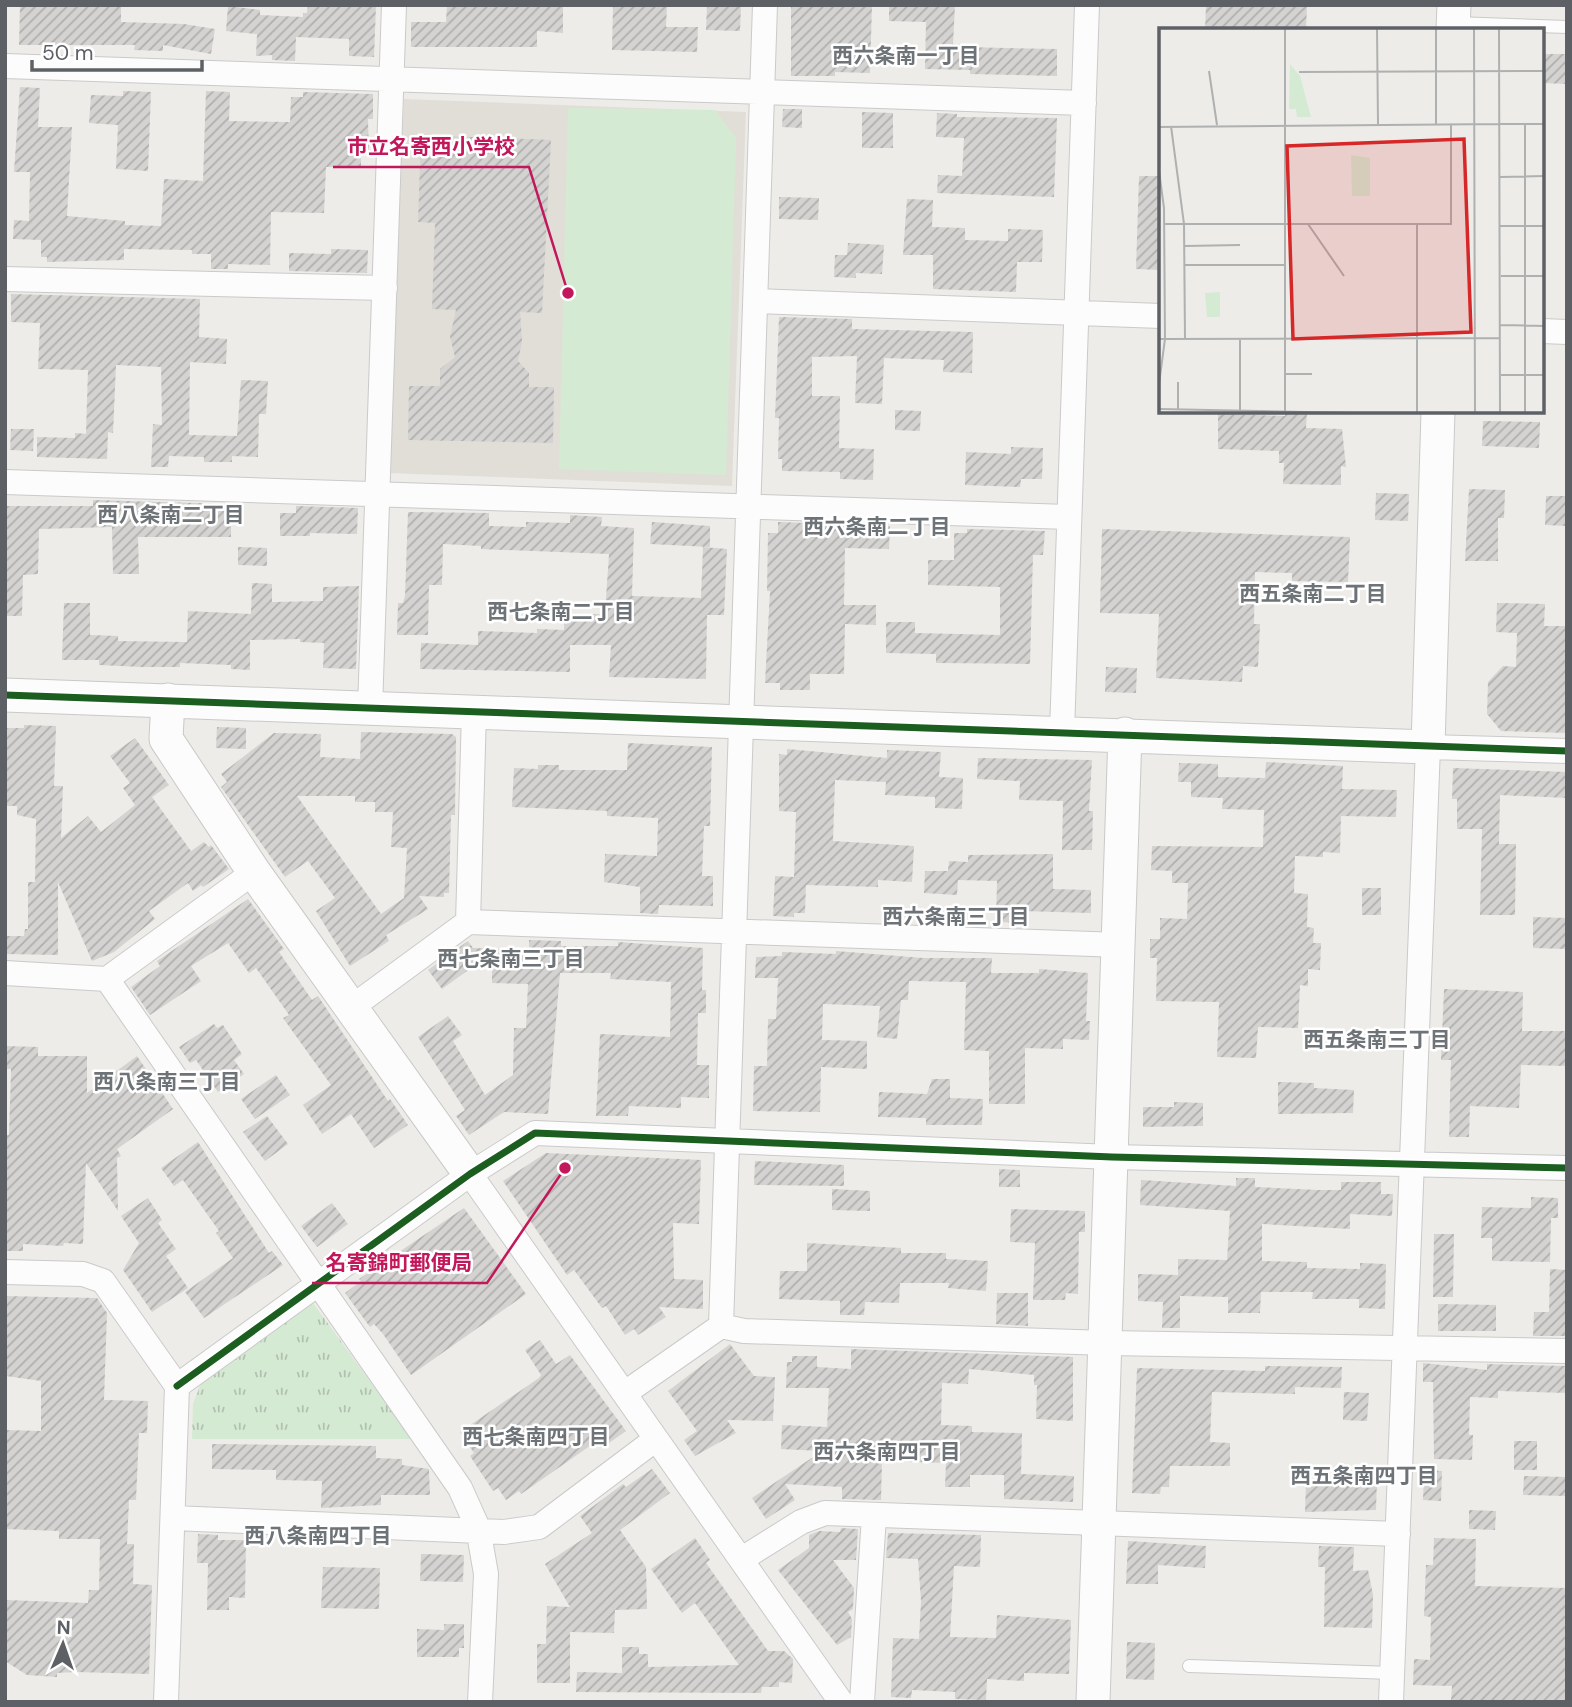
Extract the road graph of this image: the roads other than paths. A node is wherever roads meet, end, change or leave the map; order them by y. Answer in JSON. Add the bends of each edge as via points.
{"nodes":[{"id":1,"x":394,"y":5,"type":"edge"},
{"id":2,"x":765,"y":5,"type":"edge"},
{"id":3,"x":1087,"y":5,"type":"edge"},
{"id":4,"x":1453,"y":19,"type":"edge"},
{"id":5,"x":1567,"y":27,"type":"edge"},
{"id":6,"x":5,"y":66,"type":"edge"},
{"id":7,"x":392,"y":79,"type":"junction"},
{"id":8,"x":762,"y":93,"type":"junction"},
{"id":9,"x":1084,"y":103,"type":"junction"},
{"id":10,"x":5,"y":279,"type":"edge"},
{"id":11,"x":385,"y":288,"type":"junction"},
{"id":12,"x":756,"y":301,"type":"junction"},
{"id":13,"x":1078,"y":313,"type":"junction"},
{"id":14,"x":1159,"y":316,"type":"edge"},
{"id":15,"x":1544,"y":331,"type":"edge"},
{"id":16,"x":1567,"y":332,"type":"edge"},
{"id":17,"x":1438,"y":413,"type":"edge"},
{"id":18,"x":5,"y":482,"type":"edge"},
{"id":19,"x":377,"y":494,"type":"junction"},
{"id":20,"x":748,"y":506,"type":"junction"},
{"id":21,"x":1068,"y":517,"type":"junction"},
{"id":22,"x":5,"y":695,"type":"edge"},
{"id":23,"x":168,"y":700,"type":"junction"},
{"id":24,"x":370,"y":709,"type":"junction"},
{"id":25,"x":474,"y":712,"type":"junction"},
{"id":26,"x":741,"y":722,"type":"junction"},
{"id":27,"x":1062,"y":732,"type":"junction"},
{"id":28,"x":1125,"y":734,"type":"junction"},
{"id":29,"x":1428,"y":747,"type":"junction"},
{"id":30,"x":1567,"y":751,"type":"edge"},
{"id":31,"x":254,"y":872,"type":"junction"},
{"id":32,"x":468,"y":922,"type":"junction"},
{"id":33,"x":733,"y":932,"type":"junction"},
{"id":34,"x":1120,"y":945,"type":"junction"},
{"id":35,"x":5,"y":973,"type":"edge"},
{"id":36,"x":107,"y":979,"type":"junction"},
{"id":37,"x":352,"y":1007,"type":"junction"},
{"id":38,"x":726,"y":1141,"type":"junction"},
{"id":39,"x":1112,"y":1157,"type":"junction"},
{"id":40,"x":1412,"y":1163,"type":"junction"},
{"id":41,"x":1567,"y":1168,"type":"edge"},
{"id":42,"x":470,"y":1174,"type":"junction"},
{"id":43,"x":5,"y":1272,"type":"edge"},
{"id":44,"x":318,"y":1285,"type":"junction"},
{"id":45,"x":722,"y":1326,"type":"junction"},
{"id":46,"x":1107,"y":1343,"type":"junction"},
{"id":47,"x":1406,"y":1349,"type":"junction"},
{"id":48,"x":1567,"y":1351,"type":"edge"},
{"id":49,"x":177,"y":1386,"type":"junction"},
{"id":50,"x":625,"y":1393,"type":"junction"},
{"id":51,"x":656,"y":1439,"type":"junction"},
{"id":52,"x":874,"y":1516,"type":"junction"},
{"id":53,"x":173,"y":1518,"type":"junction"},
{"id":54,"x":1100,"y":1525,"type":"junction"},
{"id":55,"x":478,"y":1528,"type":"junction"},
{"id":56,"x":1398,"y":1534,"type":"junction"},
{"id":57,"x":742,"y":1559,"type":"junction"},
{"id":58,"x":1189,"y":1666,"type":"dead end"},
{"id":59,"x":1392,"y":1673,"type":"junction"},
{"id":60,"x":166,"y":1702,"type":"edge"},
{"id":61,"x":480,"y":1702,"type":"edge"},
{"id":62,"x":841,"y":1702,"type":"edge"},
{"id":63,"x":862,"y":1702,"type":"edge"},
{"id":64,"x":1093,"y":1702,"type":"edge"},
{"id":65,"x":1391,"y":1702,"type":"edge"}],
"edges":[{"from":1,"to":7,"type":"street"},
{"from":2,"to":8,"type":"street"},
{"from":3,"to":9,"type":"street"},
{"from":4,"to":5,"type":"lane"},
{"from":6,"to":7,"type":"street"},
{"from":7,"to":8,"type":"street"},
{"from":7,"to":11,"type":"street"},
{"from":8,"to":9,"type":"street"},
{"from":8,"to":12,"type":"street"},
{"from":9,"to":13,"type":"street"},
{"from":10,"to":11,"type":"street"},
{"from":11,"to":19,"type":"street"},
{"from":12,"to":13,"type":"street"},
{"from":12,"to":20,"type":"street"},
{"from":13,"to":14,"type":"street"},
{"from":13,"to":21,"type":"street"},
{"from":15,"to":16,"type":"street"},
{"from":17,"to":29,"type":"street"},
{"from":18,"to":19,"type":"street"},
{"from":19,"to":20,"type":"street"},
{"from":19,"to":24,"type":"street"},
{"from":20,"to":21,"type":"street"},
{"from":20,"to":26,"type":"street"},
{"from":21,"to":27,"type":"street"},
{"from":22,"to":23,"type":"street"},
{"from":23,"to":24,"type":"street"},
{"from":23,"to":31,"type":"street","via":[[166,739]]},
{"from":24,"to":25,"type":"street"},
{"from":25,"to":26,"type":"street"},
{"from":25,"to":32,"type":"street"},
{"from":26,"to":27,"type":"street"},
{"from":26,"to":33,"type":"street"},
{"from":27,"to":28,"type":"street"},
{"from":28,"to":29,"type":"street"},
{"from":28,"to":34,"type":"street"},
{"from":29,"to":30,"type":"street"},
{"from":29,"to":40,"type":"street"},
{"from":31,"to":36,"type":"street"},
{"from":31,"to":37,"type":"street"},
{"from":32,"to":33,"type":"street"},
{"from":32,"to":37,"type":"street"},
{"from":33,"to":34,"type":"street"},
{"from":33,"to":38,"type":"street"},
{"from":34,"to":39,"type":"street"},
{"from":35,"to":36,"type":"street"},
{"from":36,"to":44,"type":"street"},
{"from":37,"to":42,"type":"street"},
{"from":38,"to":39,"type":"street"},
{"from":38,"to":42,"type":"street","via":[[535,1133]]},
{"from":38,"to":45,"type":"street"},
{"from":39,"to":40,"type":"street"},
{"from":39,"to":46,"type":"street"},
{"from":40,"to":41,"type":"street"},
{"from":40,"to":47,"type":"street"},
{"from":42,"to":44,"type":"street"},
{"from":42,"to":50,"type":"street"},
{"from":43,"to":49,"type":"street","via":[[83,1274],[103,1281]]},
{"from":44,"to":49,"type":"street"},
{"from":44,"to":55,"type":"street","via":[[460,1488]]},
{"from":45,"to":46,"type":"street","via":[[744,1331]]},
{"from":45,"to":50,"type":"street"},
{"from":46,"to":47,"type":"street"},
{"from":46,"to":54,"type":"street"},
{"from":47,"to":48,"type":"street"},
{"from":47,"to":56,"type":"street"},
{"from":49,"to":53,"type":"street"},
{"from":50,"to":51,"type":"street"},
{"from":51,"to":55,"type":"street","via":[[539,1527],[504,1532]]},
{"from":51,"to":57,"type":"street"},
{"from":52,"to":54,"type":"street"},
{"from":52,"to":57,"type":"street","via":[[825,1513],[801,1522]]},
{"from":52,"to":63,"type":"street"},
{"from":53,"to":55,"type":"street"},
{"from":53,"to":60,"type":"street"},
{"from":54,"to":56,"type":"street"},
{"from":54,"to":64,"type":"street"},
{"from":55,"to":61,"type":"street","via":[[486,1574]]},
{"from":56,"to":59,"type":"street"},
{"from":57,"to":62,"type":"street"},
{"from":58,"to":59,"type":"lane"},
{"from":59,"to":65,"type":"street"}]}
